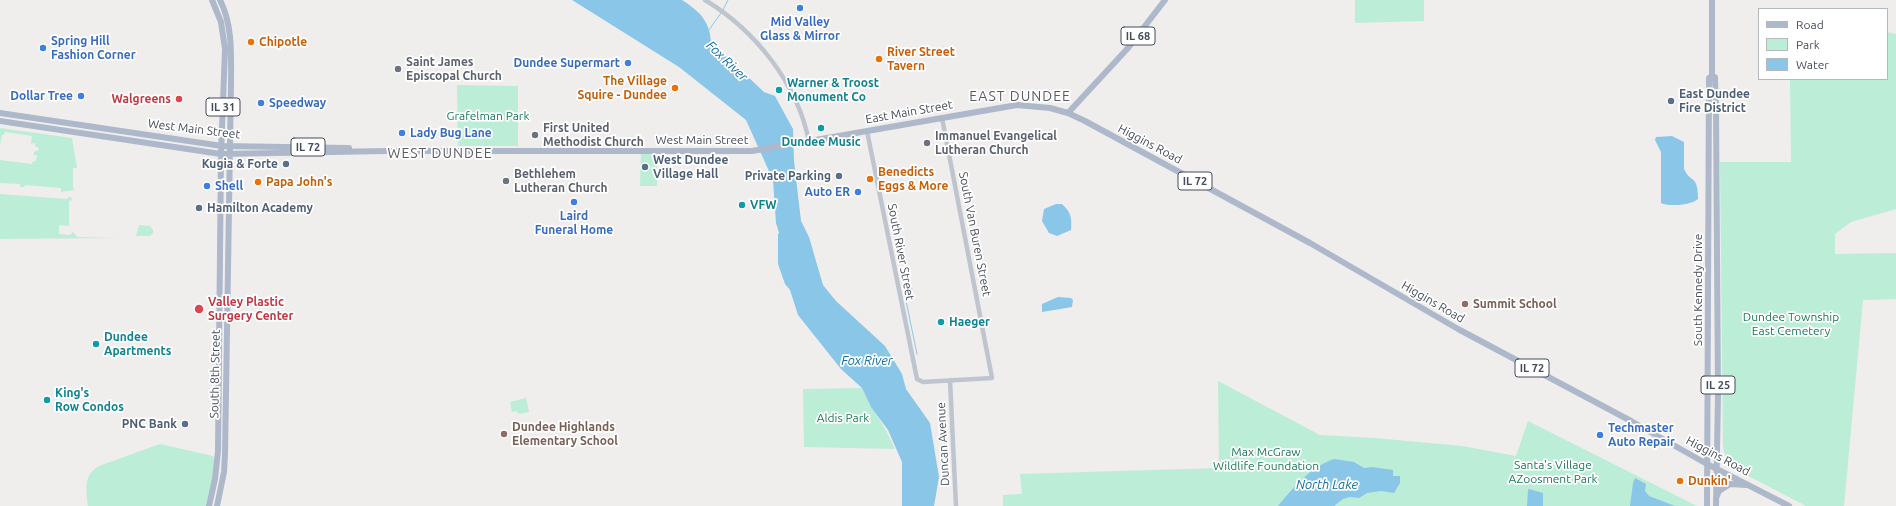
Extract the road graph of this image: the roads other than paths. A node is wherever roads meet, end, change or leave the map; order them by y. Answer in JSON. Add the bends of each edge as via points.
{"nodes":[{"id":1,"x":212,"y":0,"type":"edge"},
{"id":2,"x":220,"y":0,"type":"edge"},
{"id":3,"x":705,"y":0,"type":"edge"},
{"id":4,"x":1165,"y":0,"type":"edge"},
{"id":5,"x":1712,"y":0,"type":"edge"},
{"id":6,"x":1712,"y":76,"type":"junction"},
{"id":7,"x":2,"y":113,"type":"edge"},
{"id":8,"x":1068,"y":113,"type":"junction"},
{"id":9,"x":942,"y":118,"type":"junction"},
{"id":10,"x":0,"y":121,"type":"edge"},
{"id":11,"x":867,"y":131,"type":"junction"},
{"id":12,"x":809,"y":142,"type":"junction"},
{"id":13,"x":801,"y":143,"type":"joint"},
{"id":14,"x":222,"y":146,"type":"junction"},
{"id":15,"x":230,"y":146,"type":"junction"},
{"id":16,"x":386,"y":151,"type":"junction"},
{"id":17,"x":221,"y":154,"type":"junction"},
{"id":18,"x":230,"y":154,"type":"junction"},
{"id":19,"x":950,"y":380,"type":"junction"},
{"id":20,"x":1707,"y":464,"type":"junction"},
{"id":21,"x":1717,"y":469,"type":"junction"},
{"id":22,"x":1755,"y":487,"type":"junction"},
{"id":23,"x":1716,"y":497,"type":"junction"},
{"id":24,"x":209,"y":506,"type":"edge"},
{"id":25,"x":217,"y":506,"type":"edge"},
{"id":26,"x":956,"y":506,"type":"edge"},
{"id":27,"x":1707,"y":506,"type":"edge"},
{"id":28,"x":1716,"y":506,"type":"edge"},
{"id":29,"x":1790,"y":506,"type":"edge"}],
"edges":[{"from":1,"to":14,"type":"main road","number":"IL 31","via":[[221,22],[225,43]]},
{"from":2,"to":15,"type":"main road","name":"South 8th Street","via":[[226,16],[231,49]]},
{"from":3,"to":12,"type":"street","via":[[752,38],[782,75],[804,124]]},
{"from":4,"to":8,"type":"main road","number":"IL 68","via":[[1128,48]]},
{"from":5,"to":6,"type":"main road","name":"South Kennedy Drive","number":"IL 25"},
{"from":6,"to":20,"type":"main road","name":"South Kennedy Drive","number":"IL 25","via":[[1709,78]]},
{"from":6,"to":21,"type":"main road","name":"South Kennedy Drive","number":"IL 25","via":[[1715,77],[1716,110]]},
{"from":7,"to":14,"type":"main road","name":"West Main Street","number":"IL 72"},
{"from":8,"to":9,"type":"main road","name":"East Main Street","number":"IL 72","via":[[1044,106],[1017,105]]},
{"from":8,"to":20,"type":"main road","name":"Higgins Road","number":"IL 72","via":[[1281,227],[1458,328]]},
{"from":9,"to":11,"type":"main road","name":"East Main Street","number":"IL 72"},
{"from":9,"to":19,"type":"street","name":"South Van Buren Street","via":[[992,378]]},
{"from":10,"to":17,"type":"main road","name":"West Main Street","number":"IL 72"},
{"from":11,"to":12,"type":"main road","name":"East Main Street","number":"IL 72"},
{"from":11,"to":19,"type":"street","name":"South River Street","via":[[916,376],[922,382]]},
{"from":12,"to":13,"type":"main road","name":"East Main Street","number":"IL 72"},
{"from":13,"to":16,"type":"main road","name":"West Main Street","number":"IL 72","via":[[754,151]]},
{"from":14,"to":15,"type":"main road","name":"West Main Street","number":"IL 72"},
{"from":14,"to":17,"type":"main road","number":"IL 31"},
{"from":15,"to":16,"type":"main road","name":"West Main Street","number":"IL 72","via":[[366,148]]},
{"from":15,"to":18,"type":"main road","name":"South 8th Street"},
{"from":16,"to":18,"type":"main road","name":"West Main Street","number":"IL 72"},
{"from":17,"to":18,"type":"main road","name":"West Main Street","number":"IL 72"},
{"from":17,"to":24,"type":"main road","name":"South 8th Street","number":"IL 31","via":[[217,455]]},
{"from":18,"to":25,"type":"main road","name":"South 8th Street","via":[[225,454]]},
{"from":19,"to":26,"type":"street","name":"Duncan Avenue"},
{"from":20,"to":21,"type":"main road","name":"Higgins Road","number":"IL 72"},
{"from":20,"to":27,"type":"main road","name":"South Kennedy Drive","number":"IL 25"},
{"from":21,"to":22,"type":"main road","name":"Higgins Road","number":"IL 72"},
{"from":21,"to":23,"type":"main road","name":"South Kennedy Drive","number":"IL 25"},
{"from":22,"to":23,"type":"main road","via":[[1730,484],[1719,491]]},
{"from":22,"to":29,"type":"main road","name":"Higgins Road","number":"IL 72"},
{"from":23,"to":28,"type":"main road","name":"South Kennedy Drive","number":"IL 25"}]}
